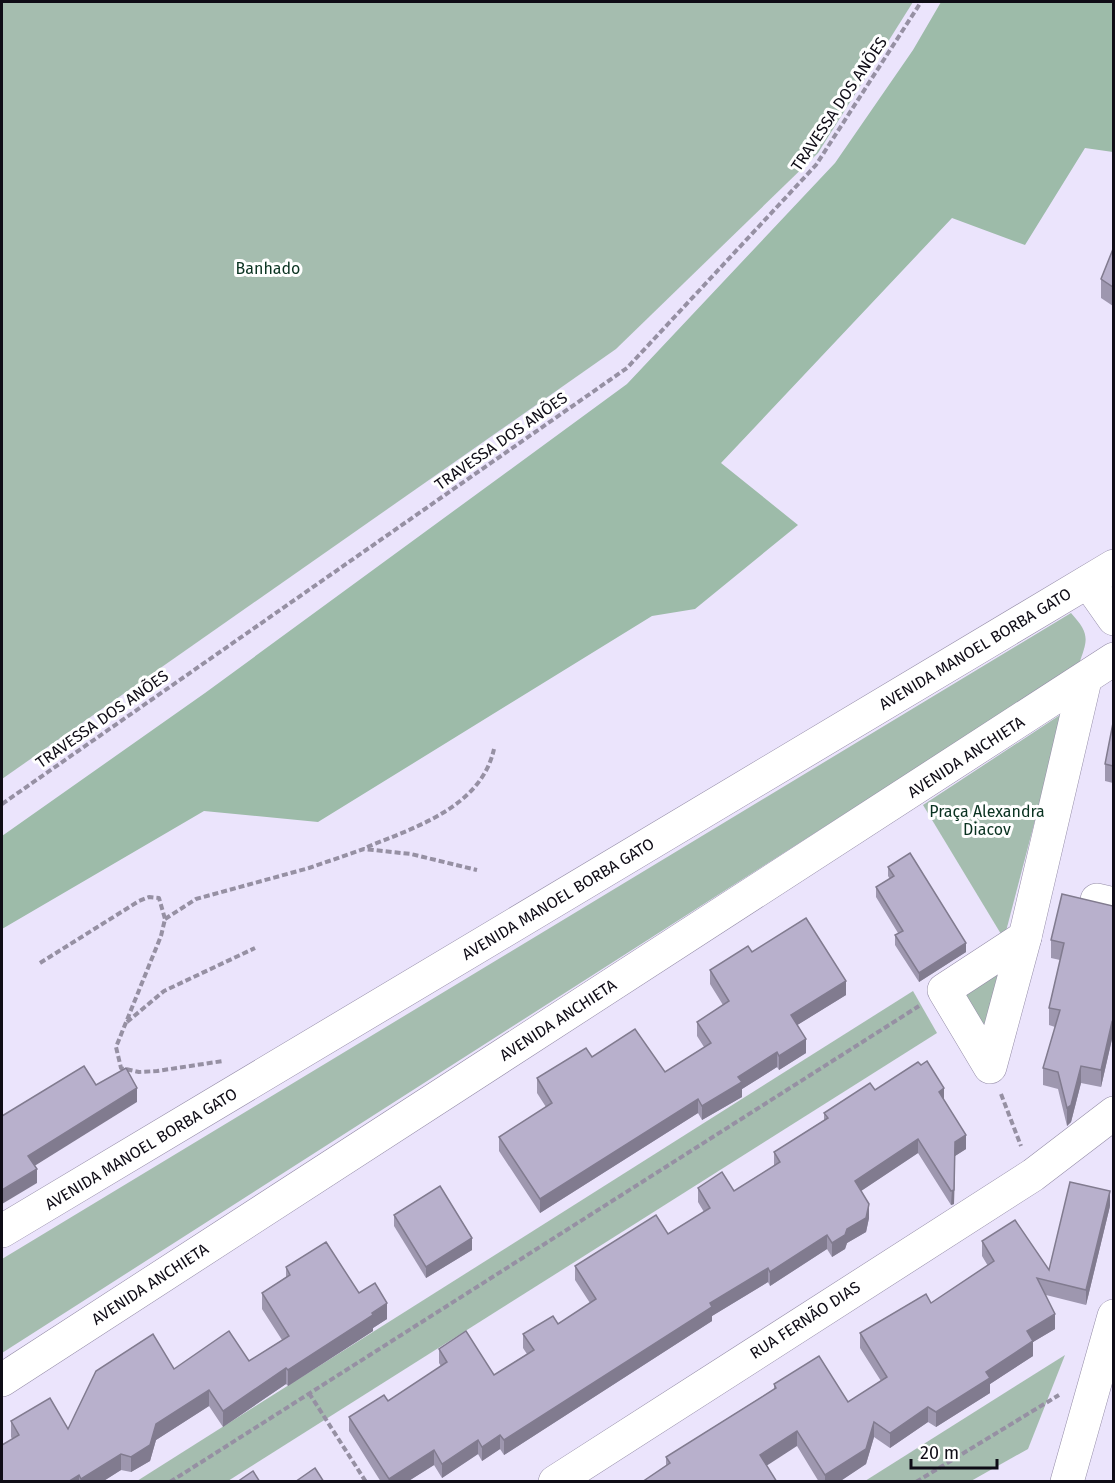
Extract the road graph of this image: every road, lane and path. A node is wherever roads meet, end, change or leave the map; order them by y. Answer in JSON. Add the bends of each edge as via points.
{"nodes":[{"id":1,"x":921,"y":2,"type":"edge"},
{"id":2,"x":1101,"y":574,"type":"edge"},
{"id":3,"x":1113,"y":619,"type":"edge"},
{"id":4,"x":1113,"y":659,"type":"edge"},
{"id":5,"x":1085,"y":680,"type":"junction"},
{"id":6,"x":494,"y":749,"type":"dead end"},
{"id":7,"x":2,"y":804,"type":"edge"},
{"id":8,"x":364,"y":849,"type":"junction"},
{"id":9,"x":477,"y":870,"type":"dead end"},
{"id":10,"x":165,"y":919,"type":"junction"},
{"id":11,"x":1025,"y":937,"type":"junction"},
{"id":12,"x":255,"y":948,"type":"dead end"},
{"id":13,"x":40,"y":963,"type":"dead end"},
{"id":14,"x":944,"y":990,"type":"junction"},
{"id":15,"x":126,"y":1023,"type":"junction"},
{"id":16,"x":990,"y":1067,"type":"junction"},
{"id":17,"x":258,"y":1080,"type":"junction"},
{"id":18,"x":1113,"y":1113,"type":"edge"},
{"id":19,"x":1113,"y":1137,"type":"edge"},
{"id":20,"x":1044,"y":1166,"type":"junction"},
{"id":21,"x":2,"y":1231,"type":"edge"},
{"id":22,"x":1113,"y":1317,"type":"edge"},
{"id":23,"x":1097,"y":1372,"type":"junction"},
{"id":24,"x":2,"y":1380,"type":"edge"},
{"id":25,"x":309,"y":1393,"type":"junction"},
{"id":26,"x":170,"y":1482,"type":"edge"},
{"id":27,"x":366,"y":1482,"type":"edge"},
{"id":28,"x":555,"y":1482,"type":"edge"},
{"id":29,"x":916,"y":1482,"type":"edge"},
{"id":30,"x":1067,"y":1482,"type":"edge"}],
"edges":[{"from":1,"to":7,"type":"path","name":"TRAVESSA DOS ANÕES","via":[[816,165],[627,368]]},
{"from":2,"to":3,"type":"main road"},
{"from":2,"to":17,"type":"main road","name":"AVENIDA MANOEL BORBA GATO"},
{"from":4,"to":5,"type":"main road","name":"AVENIDA ANCHIETA"},
{"from":5,"to":11,"type":"main road"},
{"from":5,"to":24,"type":"main road","name":"AVENIDA ANCHIETA"},
{"from":6,"to":8,"type":"path","via":[[491,763],[461,802]]},
{"from":8,"to":9,"type":"path","via":[[411,854]]},
{"from":8,"to":10,"type":"path","via":[[196,899]]},
{"from":10,"to":13,"type":"path","via":[[159,898],[149,897]]},
{"from":10,"to":15,"type":"path"},
{"from":11,"to":14,"type":"main road"},
{"from":11,"to":16,"type":"main road"},
{"from":12,"to":15,"type":"path","via":[[213,970],[184,979]]},
{"from":14,"to":16,"type":"main road"},
{"from":14,"to":25,"type":"path"},
{"from":15,"to":17,"type":"path","via":[[116,1047],[121,1068],[157,1071],[207,1065],[241,1055]]},
{"from":16,"to":20,"type":"path"},
{"from":17,"to":21,"type":"main road","name":"AVENIDA MANOEL BORBA GATO"},
{"from":18,"to":20,"type":"main road","name":"RUA FERNÃO DIAS"},
{"from":19,"to":20,"type":"main road","name":"RUA FERNÃO DIAS","via":[[1097,1139]]},
{"from":20,"to":28,"type":"main road","name":"RUA FERNÃO DIAS"},
{"from":22,"to":23,"type":"main road"},
{"from":23,"to":29,"type":"path"},
{"from":23,"to":30,"type":"main road"},
{"from":25,"to":26,"type":"path"},
{"from":25,"to":27,"type":"path"}]}
